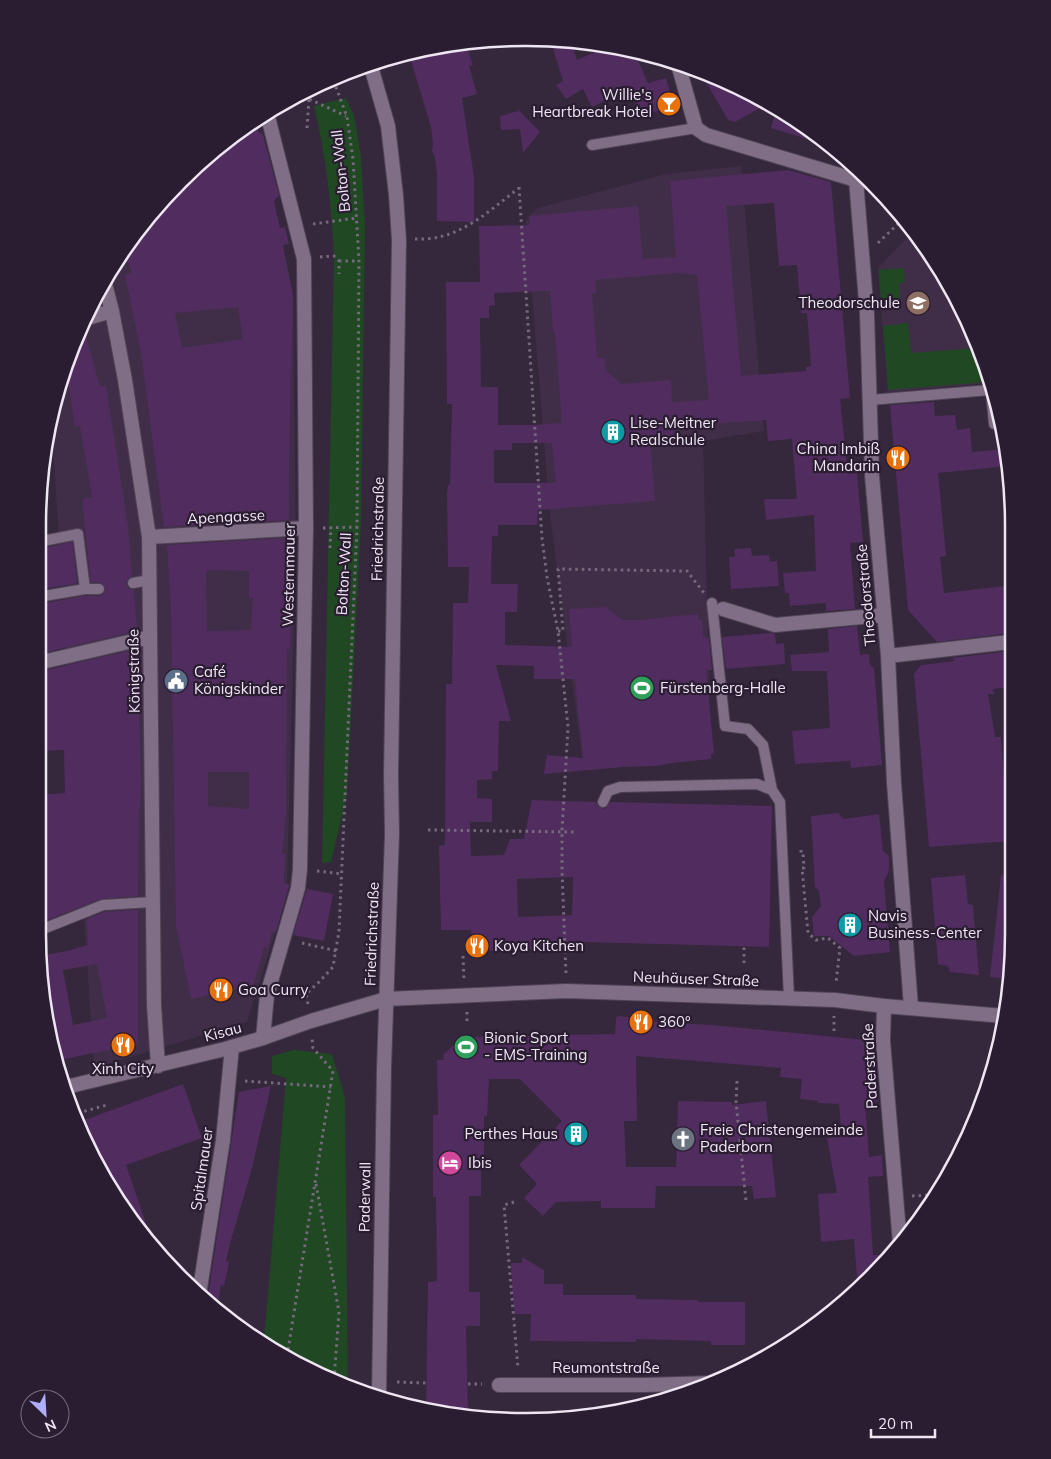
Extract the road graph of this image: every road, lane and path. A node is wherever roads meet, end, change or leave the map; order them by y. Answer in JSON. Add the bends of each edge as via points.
{"nodes":[{"id":1,"x":372,"y":72,"type":"edge"},
{"id":2,"x":680,"y":72,"type":"edge"},
{"id":3,"x":336,"y":86,"type":"edge"},
{"id":4,"x":309,"y":98,"type":"joint"},
{"id":5,"x":347,"y":117,"type":"junction"},
{"id":6,"x":270,"y":120,"type":"edge"},
{"id":7,"x":307,"y":128,"type":"dead end"},
{"id":8,"x":696,"y":128,"type":"junction"},
{"id":9,"x":592,"y":145,"type":"dead end"},
{"id":10,"x":855,"y":179,"type":"edge"},
{"id":11,"x":863,"y":186,"type":"edge"},
{"id":12,"x":357,"y":218,"type":"junction"},
{"id":13,"x":331,"y":222,"type":"dead end"},
{"id":14,"x":898,"y":224,"type":"edge"},
{"id":15,"x":399,"y":240,"type":"junction"},
{"id":16,"x":334,"y":256,"type":"dead end"},
{"id":17,"x":862,"y":259,"type":"junction"},
{"id":18,"x":339,"y":261,"type":"junction"},
{"id":19,"x":359,"y":261,"type":"junction"},
{"id":20,"x":339,"y":274,"type":"dead end"},
{"id":21,"x":107,"y":292,"type":"edge"},
{"id":22,"x":112,"y":311,"type":"junction"},
{"id":23,"x":95,"y":316,"type":"edge"},
{"id":24,"x":985,"y":391,"type":"edge"},
{"id":25,"x":870,"y":400,"type":"junction"},
{"id":26,"x":357,"y":526,"type":"junction"},
{"id":27,"x":331,"y":527,"type":"junction"},
{"id":28,"x":306,"y":528,"type":"junction"},
{"id":29,"x":148,"y":537,"type":"junction"},
{"id":30,"x":46,"y":540,"type":"edge"},
{"id":31,"x":330,"y":548,"type":"dead end"},
{"id":32,"x":149,"y":580,"type":"junction"},
{"id":33,"x":133,"y":583,"type":"dead end"},
{"id":34,"x":85,"y":589,"type":"junction"},
{"id":35,"x":99,"y":589,"type":"dead end"},
{"id":36,"x":46,"y":596,"type":"edge"},
{"id":37,"x":718,"y":606,"type":"junction"},
{"id":38,"x":884,"y":615,"type":"junction"},
{"id":39,"x":558,"y":631,"type":"junction"},
{"id":40,"x":150,"y":637,"type":"junction"},
{"id":41,"x":1005,"y":643,"type":"edge"},
{"id":42,"x":888,"y":656,"type":"junction"},
{"id":43,"x":46,"y":661,"type":"edge"},
{"id":44,"x":772,"y":790,"type":"junction"},
{"id":45,"x":791,"y":801,"type":"dead end"},
{"id":46,"x":603,"y":802,"type":"dead end"},
{"id":47,"x":780,"y":802,"type":"junction"},
{"id":48,"x":428,"y":830,"type":"dead end"},
{"id":49,"x":562,"y":831,"type":"junction"},
{"id":50,"x":574,"y":832,"type":"dead end"},
{"id":51,"x":801,"y":850,"type":"dead end"},
{"id":52,"x":300,"y":869,"type":"junction"},
{"id":53,"x":342,"y":874,"type":"junction"},
{"id":54,"x":152,"y":902,"type":"junction"},
{"id":55,"x":46,"y":928,"type":"edge"},
{"id":56,"x":302,"y":943,"type":"dead end"},
{"id":57,"x":744,"y":946,"type":"dead end"},
{"id":58,"x":337,"y":951,"type":"junction"},
{"id":59,"x":463,"y":956,"type":"dead end"},
{"id":60,"x":744,"y":964,"type":"dead end"},
{"id":61,"x":838,"y":968,"type":"dead end"},
{"id":62,"x":464,"y":981,"type":"dead end"},
{"id":63,"x":566,"y":991,"type":"junction"},
{"id":64,"x":789,"y":998,"type":"junction"},
{"id":65,"x":386,"y":999,"type":"junction"},
{"id":66,"x":884,"y":1006,"type":"junction"},
{"id":67,"x":466,"y":1007,"type":"dead end"},
{"id":68,"x":911,"y":1008,"type":"junction"},
{"id":69,"x":998,"y":1015,"type":"edge"},
{"id":70,"x":311,"y":1020,"type":"junction"},
{"id":71,"x":467,"y":1024,"type":"dead end"},
{"id":72,"x":264,"y":1038,"type":"junction"},
{"id":73,"x":232,"y":1047,"type":"junction"},
{"id":74,"x":158,"y":1066,"type":"junction"},
{"id":75,"x":230,"y":1080,"type":"junction"},
{"id":76,"x":737,"y":1082,"type":"dead end"},
{"id":77,"x":71,"y":1086,"type":"edge"},
{"id":78,"x":331,"y":1087,"type":"junction"},
{"id":79,"x":107,"y":1105,"type":"dead end"},
{"id":80,"x":81,"y":1111,"type":"edge"},
{"id":81,"x":315,"y":1181,"type":"junction"},
{"id":82,"x":927,"y":1195,"type":"edge"},
{"id":83,"x":917,"y":1196,"type":"dead end"},
{"id":84,"x":746,"y":1201,"type":"dead end"},
{"id":85,"x":514,"y":1202,"type":"dead end"},
{"id":86,"x":899,"y":1233,"type":"edge"},
{"id":87,"x":201,"y":1285,"type":"edge"},
{"id":88,"x":288,"y":1350,"type":"edge"},
{"id":89,"x":335,"y":1373,"type":"edge"},
{"id":90,"x":426,"y":1383,"type":"dead end"},
{"id":91,"x":520,"y":1384,"type":"junction"},
{"id":92,"x":689,"y":1384,"type":"edge"},
{"id":93,"x":499,"y":1385,"type":"dead end"},
{"id":94,"x":379,"y":1388,"type":"edge"}],
"edges":[{"from":1,"to":15,"type":"street","name":"Friedrichstraße","via":[[388,126]]},
{"from":2,"to":8,"type":"street"},
{"from":3,"to":5,"type":"path","name":"Bolton-Wall"},
{"from":4,"to":5,"type":"path","name":"Bolton-Wall"},
{"from":4,"to":7,"type":"path"},
{"from":5,"to":12,"type":"path","name":"Bolton-Wall"},
{"from":6,"to":28,"type":"street","name":"Westernmauer","via":[[304,259]]},
{"from":8,"to":9,"type":"lane"},
{"from":8,"to":10,"type":"street","via":[[706,135]]},
{"from":11,"to":17,"type":"street","name":"Theodorstraße"},
{"from":12,"to":13,"type":"path"},
{"from":12,"to":19,"type":"path","name":"Bolton-Wall"},
{"from":14,"to":17,"type":"path"},
{"from":15,"to":39,"type":"path","via":[[438,238],[461,230],[519,187],[542,538]]},
{"from":15,"to":65,"type":"street","name":"Friedrichstraße","via":[[392,834]]},
{"from":16,"to":18,"type":"path"},
{"from":17,"to":25,"type":"street","name":"Theodorstraße"},
{"from":18,"to":19,"type":"path"},
{"from":18,"to":20,"type":"path"},
{"from":19,"to":26,"type":"path","name":"Bolton-Wall"},
{"from":21,"to":22,"type":"street","name":"Königstraße"},
{"from":22,"to":23,"type":"street"},
{"from":22,"to":29,"type":"street","name":"Königstraße"},
{"from":24,"to":25,"type":"lane"},
{"from":25,"to":38,"type":"street","name":"Theodorstraße","via":[[872,476]]},
{"from":26,"to":27,"type":"path"},
{"from":26,"to":53,"type":"path","name":"Bolton-Wall"},
{"from":27,"to":28,"type":"path"},
{"from":27,"to":31,"type":"path"},
{"from":28,"to":29,"type":"street","name":"Apengasse"},
{"from":28,"to":52,"type":"street","name":"Westernmauer"},
{"from":29,"to":32,"type":"street","name":"Königstraße"},
{"from":30,"to":34,"type":"lane","via":[[78,534]]},
{"from":32,"to":33,"type":"lane"},
{"from":32,"to":40,"type":"street","name":"Königstraße"},
{"from":34,"to":35,"type":"lane"},
{"from":34,"to":36,"type":"lane"},
{"from":37,"to":38,"type":"street","via":[[775,625]]},
{"from":37,"to":39,"type":"path","via":[[687,571],[558,569],[563,631]]},
{"from":37,"to":44,"type":"lane","via":[[725,726],[748,728],[763,745]]},
{"from":38,"to":42,"type":"street","name":"Theodorstraße"},
{"from":39,"to":49,"type":"path","via":[[568,727]]},
{"from":40,"to":43,"type":"street"},
{"from":40,"to":54,"type":"street","name":"Königstraße"},
{"from":41,"to":42,"type":"street"},
{"from":42,"to":68,"type":"street","name":"Theodorstraße"},
{"from":44,"to":46,"type":"lane","via":[[757,784],[620,787],[608,792]]},
{"from":44,"to":47,"type":"lane"},
{"from":45,"to":47,"type":"lane"},
{"from":47,"to":64,"type":"lane"},
{"from":48,"to":49,"type":"path"},
{"from":49,"to":50,"type":"path"},
{"from":49,"to":63,"type":"path"},
{"from":51,"to":61,"type":"path","via":[[808,934],[816,940],[828,938],[840,948]]},
{"from":52,"to":53,"type":"path"},
{"from":52,"to":72,"type":"street","name":"Westernmauer","via":[[298,888],[267,995]]},
{"from":53,"to":58,"type":"path","name":"Bolton-Wall"},
{"from":54,"to":55,"type":"lane","via":[[103,905]]},
{"from":54,"to":74,"type":"street","name":"Königstraße"},
{"from":56,"to":58,"type":"path"},
{"from":57,"to":60,"type":"path"},
{"from":58,"to":70,"type":"path","name":"Bolton-Wall","via":[[333,967],[306,994]]},
{"from":59,"to":62,"type":"path"},
{"from":63,"to":64,"type":"street","name":"Neuhäuser Straße"},
{"from":63,"to":65,"type":"street","name":"Neuhäuser Straße"},
{"from":64,"to":66,"type":"street","name":"Neuhäuser Straße"},
{"from":65,"to":70,"type":"street","name":"Kisau"},
{"from":65,"to":94,"type":"street","name":"Paderwall"},
{"from":66,"to":68,"type":"street","name":"Neuhäuser Straße"},
{"from":66,"to":86,"type":"street","name":"Paderstraße","via":[[883,1041]]},
{"from":67,"to":71,"type":"path"},
{"from":68,"to":69,"type":"street","name":"Neuhäuser Straße"},
{"from":70,"to":72,"type":"street","name":"Kisau"},
{"from":70,"to":78,"type":"path","via":[[313,1048],[333,1071]]},
{"from":72,"to":73,"type":"street","name":"Kisau"},
{"from":73,"to":74,"type":"street","name":"Kisau"},
{"from":73,"to":75,"type":"street","name":"Spitalmauer"},
{"from":74,"to":77,"type":"street","name":"Kisau"},
{"from":75,"to":78,"type":"path"},
{"from":75,"to":87,"type":"street","name":"Spitalmauer"},
{"from":76,"to":84,"type":"path","via":[[736,1102]]},
{"from":78,"to":81,"type":"path"},
{"from":79,"to":80,"type":"path"},
{"from":81,"to":88,"type":"path"},
{"from":81,"to":89,"type":"path","via":[[339,1312]]},
{"from":82,"to":83,"type":"path"},
{"from":85,"to":91,"type":"path","via":[[504,1205]]},
{"from":90,"to":94,"type":"path"},
{"from":91,"to":92,"type":"street","name":"Reumontstraße"},
{"from":91,"to":93,"type":"street","name":"Reumontstraße"}]}
